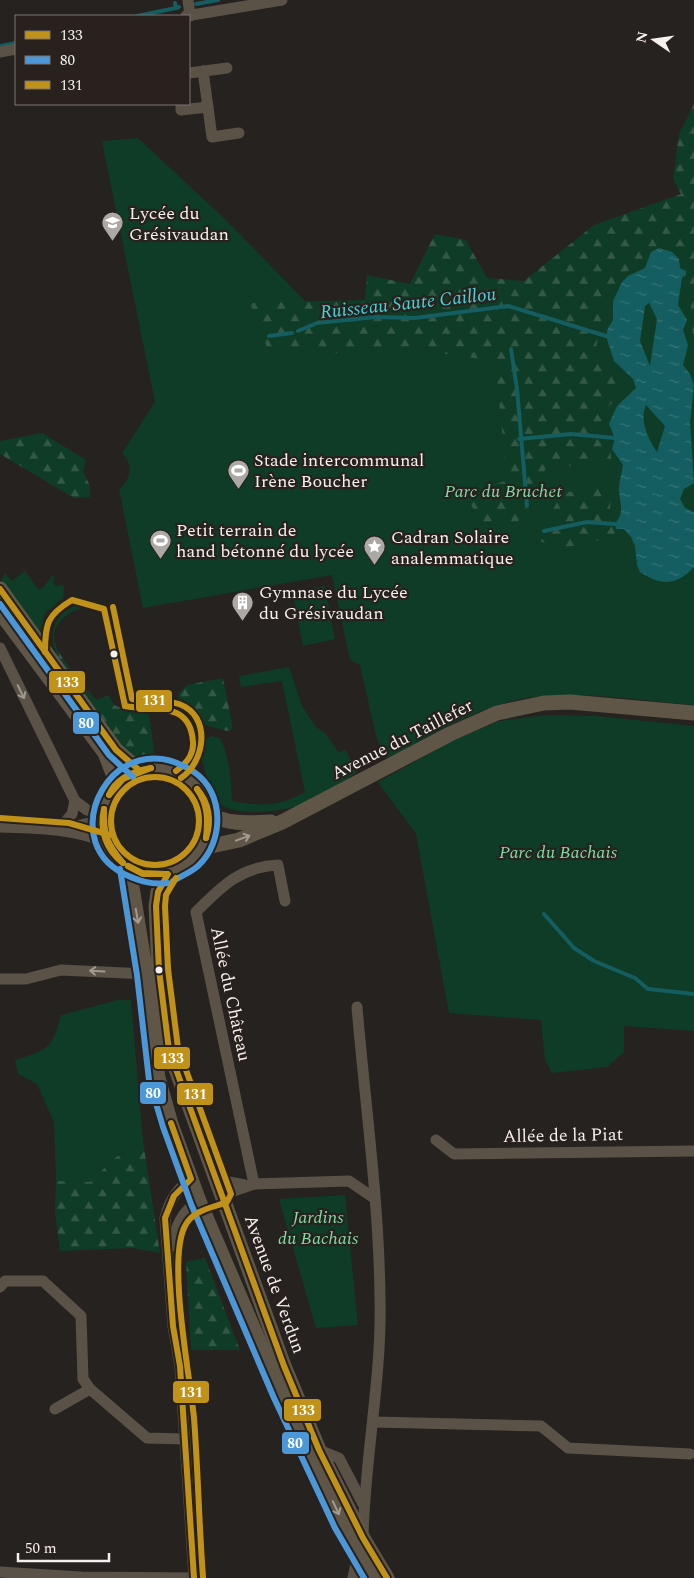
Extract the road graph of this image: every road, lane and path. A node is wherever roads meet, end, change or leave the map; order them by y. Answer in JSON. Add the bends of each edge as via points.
{"nodes":[{"id":1,"x":188,"y":0,"type":"edge"},
{"id":2,"x":282,"y":0,"type":"edge"},
{"id":3,"x":188,"y":15,"type":"edge"},
{"id":4,"x":190,"y":16,"type":"edge"},
{"id":5,"x":15,"y":49,"type":"edge"},
{"id":6,"x":0,"y":52,"type":"edge"},
{"id":7,"x":227,"y":68,"type":"dead end"},
{"id":8,"x":203,"y":71,"type":"junction"},
{"id":9,"x":190,"y":73,"type":"edge"},
{"id":10,"x":181,"y":105,"type":"edge"},
{"id":11,"x":208,"y":107,"type":"junction"},
{"id":12,"x":239,"y":133,"type":"dead end"},
{"id":13,"x":0,"y":589,"type":"edge"},
{"id":14,"x":0,"y":612,"type":"edge"},
{"id":15,"x":0,"y":648,"type":"edge"},
{"id":16,"x":694,"y":712,"type":"edge"},
{"id":17,"x":140,"y":770,"type":"junction"},
{"id":18,"x":117,"y":784,"type":"junction"},
{"id":19,"x":75,"y":802,"type":"junction"},
{"id":20,"x":102,"y":814,"type":"junction"},
{"id":21,"x":209,"y":814,"type":"junction"},
{"id":22,"x":282,"y":822,"type":"junction"},
{"id":23,"x":0,"y":828,"type":"edge"},
{"id":24,"x":58,"y":830,"type":"junction"},
{"id":25,"x":107,"y":843,"type":"junction"},
{"id":26,"x":202,"y":848,"type":"junction"},
{"id":27,"x":129,"y":868,"type":"junction"},
{"id":28,"x":168,"y":874,"type":"junction"},
{"id":29,"x":284,"y":901,"type":"dead end"},
{"id":30,"x":146,"y":974,"type":"junction"},
{"id":31,"x":0,"y":979,"type":"edge"},
{"id":32,"x":357,"y":1006,"type":"dead end"},
{"id":33,"x":436,"y":1140,"type":"dead end"},
{"id":34,"x":694,"y":1151,"type":"edge"},
{"id":35,"x":191,"y":1179,"type":"junction"},
{"id":36,"x":218,"y":1180,"type":"junction"},
{"id":37,"x":249,"y":1185,"type":"junction"},
{"id":38,"x":222,"y":1195,"type":"junction"},
{"id":39,"x":374,"y":1198,"type":"junction"},
{"id":40,"x":199,"y":1201,"type":"junction"},
{"id":41,"x":170,"y":1258,"type":"junction"},
{"id":42,"x":2,"y":1282,"type":"edge"},
{"id":43,"x":90,"y":1389,"type":"junction"},
{"id":44,"x":55,"y":1409,"type":"dead end"},
{"id":45,"x":374,"y":1422,"type":"junction"},
{"id":46,"x":185,"y":1438,"type":"junction"},
{"id":47,"x":319,"y":1450,"type":"junction"},
{"id":48,"x":690,"y":1454,"type":"dead end"},
{"id":49,"x":364,"y":1506,"type":"junction"},
{"id":50,"x":363,"y":1538,"type":"junction"},
{"id":51,"x":362,"y":1556,"type":"junction"},
{"id":52,"x":0,"y":1572,"type":"edge"},
{"id":53,"x":194,"y":1578,"type":"edge"},
{"id":54,"x":353,"y":1578,"type":"edge"},
{"id":55,"x":374,"y":1578,"type":"edge"},
{"id":56,"x":387,"y":1578,"type":"edge"}],
"edges":[{"from":1,"to":3,"type":"street"},
{"from":2,"to":4,"type":"street"},
{"from":5,"to":6,"type":"street"},
{"from":7,"to":8,"type":"street"},
{"from":8,"to":9,"type":"street"},
{"from":8,"to":11,"type":"street"},
{"from":10,"to":11,"type":"street","via":[[181,110]]},
{"from":11,"to":12,"type":"street","via":[[212,137]]},
{"from":13,"to":17,"type":"main road","via":[[116,750]]},
{"from":14,"to":18,"type":"main road","via":[[105,753]]},
{"from":15,"to":19,"type":"street","one_way":true},
{"from":16,"to":22,"type":"main road","name":"Avenue du Taillefer","via":[[570,702],[544,703],[497,713],[450,734]]},
{"from":17,"to":18,"type":"main road"},
{"from":17,"to":21,"type":"main road","via":[[158,767],[184,776],[198,788]]},
{"from":18,"to":20,"type":"main road"},
{"from":19,"to":20,"type":"street"},
{"from":19,"to":24,"type":"street","via":[[72,814]]},
{"from":20,"to":24,"type":"street","via":[[93,822]]},
{"from":20,"to":25,"type":"main road"},
{"from":21,"to":22,"type":"main road","name":"Avenue du Taillefer","via":[[241,824]]},
{"from":21,"to":26,"type":"main road","via":[[208,832]]},
{"from":26,"to":22,"type":"main road","name":"Avenue du Taillefer","one_way":true,"via":[[239,840]]},
{"from":23,"to":24,"type":"street"},
{"from":24,"to":25,"type":"street"},
{"from":25,"to":27,"type":"main road"},
{"from":26,"to":28,"type":"main road","via":[[188,864]]},
{"from":27,"to":28,"type":"main road","via":[[143,874]]},
{"from":27,"to":30,"type":"main road","name":"Avenue de Verdun","one_way":true},
{"from":28,"to":36,"type":"main road","name":"Avenue de Verdun","via":[[158,892],[156,906],[165,1026],[169,1050]]},
{"from":29,"to":37,"type":"street","name":"Allée du Château","via":[[278,865],[262,866],[245,871],[196,912]]},
{"from":30,"to":31,"type":"street","one_way":true,"via":[[61,970],[26,979]]},
{"from":30,"to":35,"type":"main road","name":"Avenue de Verdun","via":[[158,1078]]},
{"from":32,"to":39,"type":"street"},
{"from":33,"to":34,"type":"street","name":"Allée de la Piat","via":[[454,1154]]},
{"from":35,"to":36,"type":"main road"},
{"from":35,"to":40,"type":"main road","name":"Avenue de Verdun"},
{"from":35,"to":41,"type":"street","via":[[169,1202],[166,1218]]},
{"from":36,"to":37,"type":"street"},
{"from":36,"to":38,"type":"main road","name":"Avenue de Verdun"},
{"from":37,"to":38,"type":"street"},
{"from":37,"to":39,"type":"street","via":[[349,1181]]},
{"from":38,"to":40,"type":"main road"},
{"from":38,"to":47,"type":"main road","name":"Avenue de Verdun","via":[[284,1366]]},
{"from":39,"to":45,"type":"street","via":[[380,1299]]},
{"from":40,"to":41,"type":"street","via":[[190,1206],[176,1224]]},
{"from":40,"to":51,"type":"main road","name":"Avenue de Verdun","one_way":true,"via":[[282,1395],[343,1524]]},
{"from":41,"to":46,"type":"street","via":[[173,1326],[180,1366]]},
{"from":42,"to":43,"type":"street","via":[[43,1280],[80,1316],[83,1379]]},
{"from":43,"to":44,"type":"street"},
{"from":43,"to":46,"type":"street","via":[[147,1438]]},
{"from":45,"to":48,"type":"street","via":[[541,1426],[568,1448]]},
{"from":45,"to":49,"type":"street"},
{"from":46,"to":53,"type":"street"},
{"from":47,"to":49,"type":"street","via":[[339,1458]]},
{"from":47,"to":50,"type":"main road","name":"Avenue de Verdun"},
{"from":49,"to":50,"type":"street"},
{"from":50,"to":56,"type":"main road","name":"Avenue de Verdun"},
{"from":51,"to":54,"type":"street"},
{"from":51,"to":55,"type":"main road","name":"Avenue de Verdun"},
{"from":52,"to":53,"type":"street"}]}
